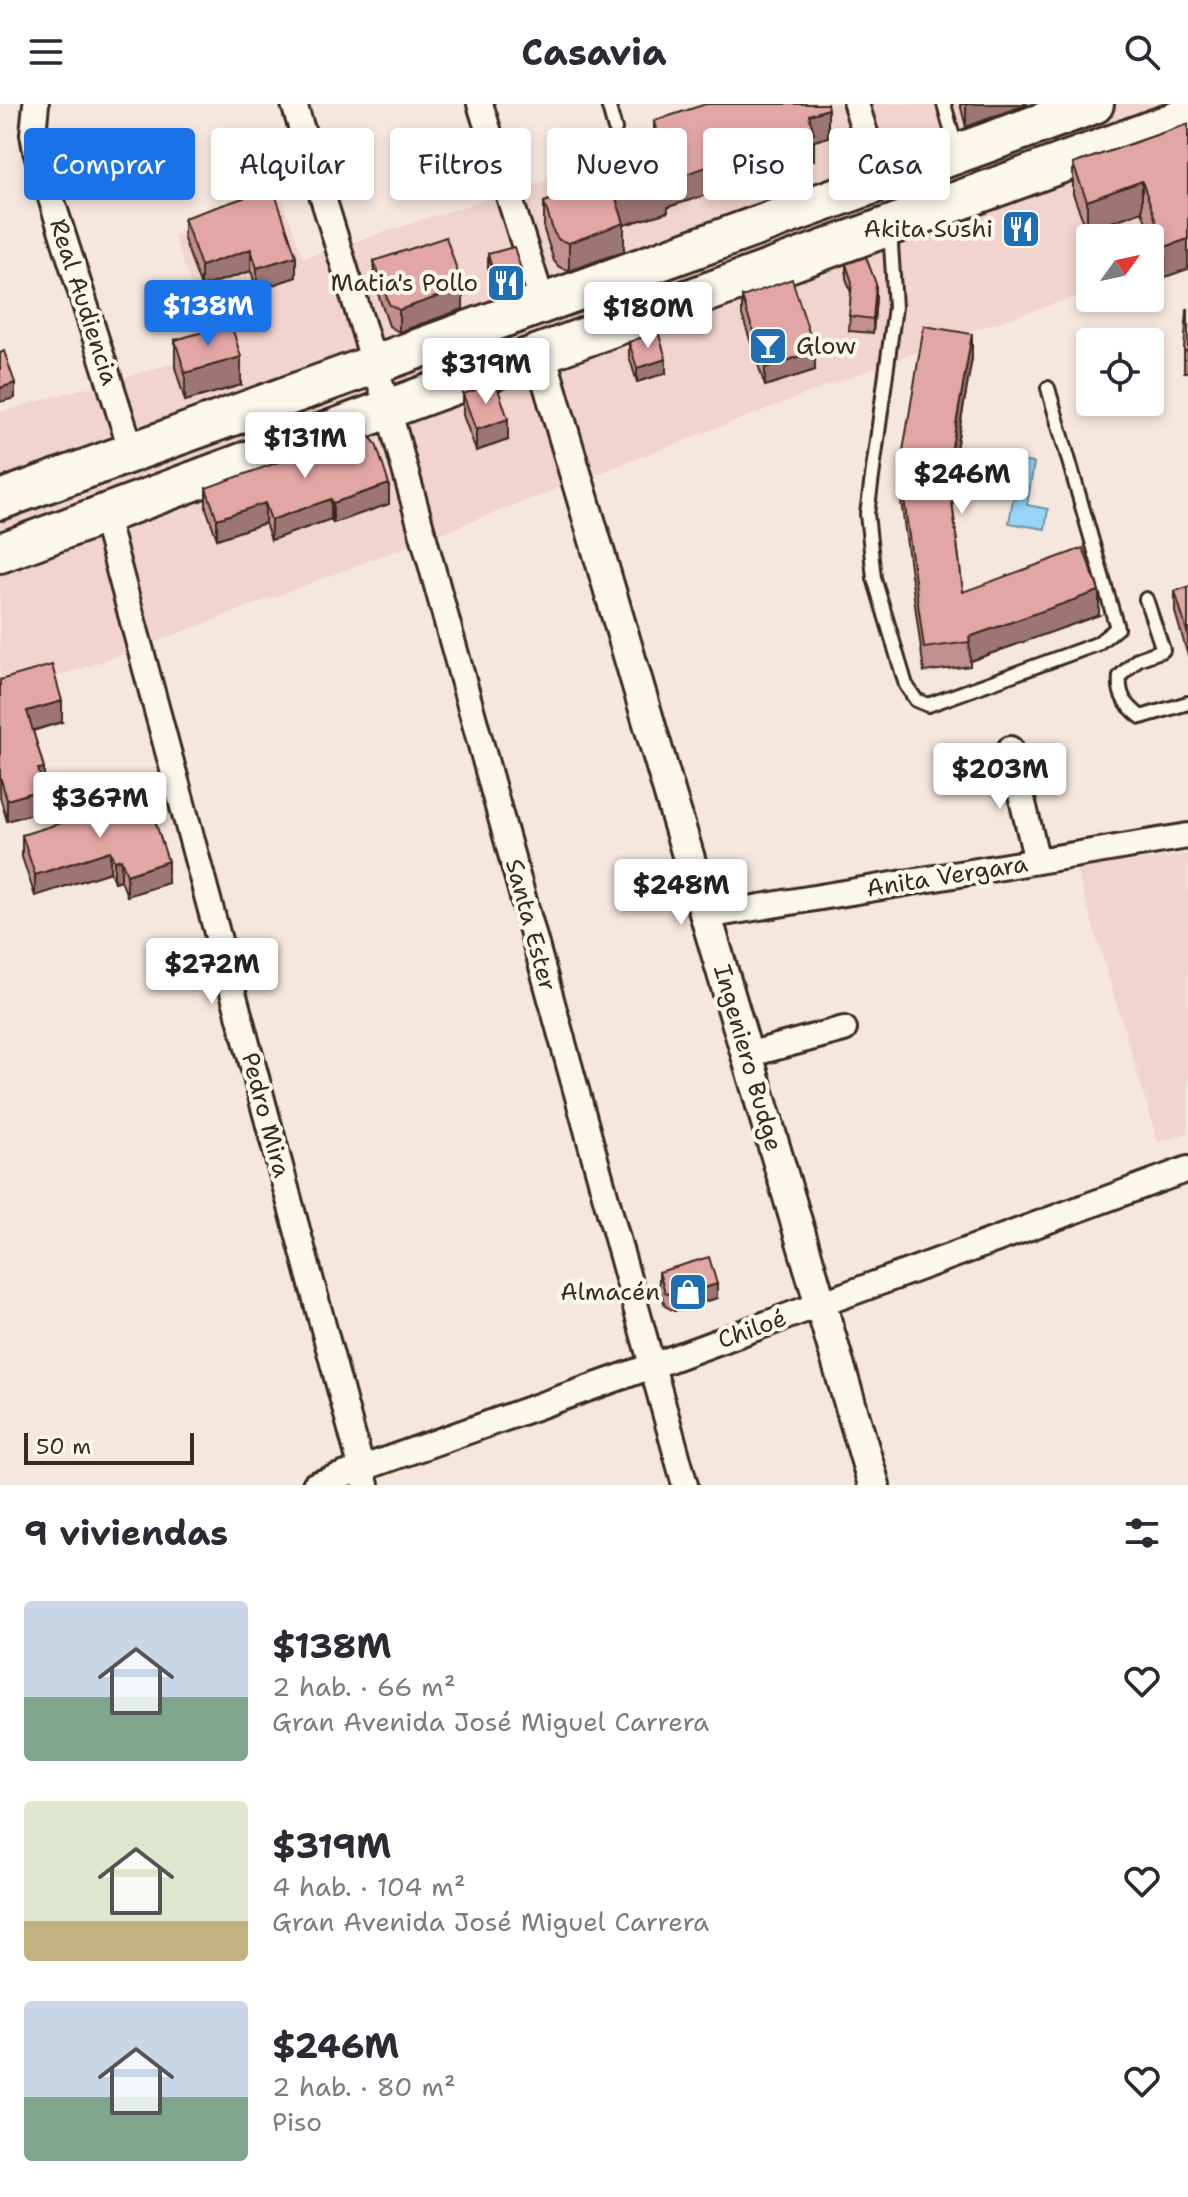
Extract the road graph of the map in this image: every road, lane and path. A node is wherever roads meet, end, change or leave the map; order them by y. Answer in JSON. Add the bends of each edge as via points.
{"nodes":[{"id":1,"x":36,"y":104,"type":"edge"},
{"id":2,"x":294,"y":104,"type":"edge"},
{"id":3,"x":480,"y":104,"type":"edge"},
{"id":4,"x":608,"y":104,"type":"edge"},
{"id":5,"x":856,"y":104,"type":"edge"},
{"id":6,"x":944,"y":104,"type":"edge"},
{"id":7,"x":1094,"y":104,"type":"edge"},
{"id":8,"x":1188,"y":117,"type":"edge"},
{"id":9,"x":615,"y":128,"type":"edge"},
{"id":10,"x":863,"y":128,"type":"edge"},
{"id":11,"x":958,"y":154,"type":"junction"},
{"id":12,"x":950,"y":157,"type":"edge"},
{"id":13,"x":830,"y":200,"type":"edge"},
{"id":14,"x":877,"y":200,"type":"edge"},
{"id":15,"x":876,"y":230,"type":"junction"},
{"id":16,"x":543,"y":304,"type":"junction"},
{"id":17,"x":540,"y":354,"type":"junction"},
{"id":18,"x":374,"y":366,"type":"junction"},
{"id":19,"x":1048,"y":388,"type":"dead end"},
{"id":20,"x":388,"y":408,"type":"junction"},
{"id":21,"x":132,"y":452,"type":"junction"},
{"id":22,"x":0,"y":500,"type":"edge"},
{"id":23,"x":104,"y":514,"type":"junction"},
{"id":24,"x":0,"y":553,"type":"edge"},
{"id":25,"x":1146,"y":599,"type":"dead end"},
{"id":26,"x":1188,"y":703,"type":"edge"},
{"id":27,"x":1010,"y":749,"type":"dead end"},
{"id":28,"x":1188,"y":836,"type":"edge"},
{"id":29,"x":1037,"y":861,"type":"junction"},
{"id":30,"x":706,"y":916,"type":"junction"},
{"id":31,"x":844,"y":1029,"type":"dead end"},
{"id":32,"x":747,"y":1055,"type":"junction"},
{"id":33,"x":1188,"y":1169,"type":"edge"},
{"id":34,"x":821,"y":1304,"type":"junction"},
{"id":35,"x":652,"y":1366,"type":"junction"},
{"id":36,"x":364,"y":1478,"type":"edge"},
{"id":37,"x":315,"y":1485,"type":"edge"},
{"id":38,"x":685,"y":1485,"type":"edge"},
{"id":39,"x":874,"y":1485,"type":"edge"}],
"edges":[{"from":1,"to":21,"type":"street","name":"Real Audiencia","via":[[36,151]]},
{"from":2,"to":18,"type":"street","name":"Santa Ester"},
{"from":3,"to":16,"type":"street"},
{"from":4,"to":9,"type":"lane"},
{"from":5,"to":10,"type":"street"},
{"from":6,"to":11,"type":"lane"},
{"from":7,"to":11,"type":"main road"},
{"from":8,"to":15,"type":"main road"},
{"from":11,"to":12,"type":"main road"},
{"from":13,"to":16,"type":"main road"},
{"from":14,"to":15,"type":"main road"},
{"from":15,"to":17,"type":"main road"},
{"from":15,"to":19,"type":"lane","via":[[895,307],[867,514],[874,578],[906,685],[916,700],[928,705],[1097,644],[1117,628]]},
{"from":16,"to":18,"type":"main road"},
{"from":17,"to":20,"type":"main road"},
{"from":17,"to":30,"type":"street","name":"Ingeniero Budge"},
{"from":18,"to":20,"type":"street","name":"Santa Ester"},
{"from":18,"to":21,"type":"main road"},
{"from":20,"to":23,"type":"main road"},
{"from":20,"to":35,"type":"street","name":"Santa Ester"},
{"from":21,"to":22,"type":"main road"},
{"from":23,"to":24,"type":"main road"},
{"from":23,"to":36,"type":"street","name":"Pedro Mira"},
{"from":25,"to":26,"type":"lane","via":[[1163,650],[1138,659],[1120,676],[1119,689],[1128,707],[1141,717]]},
{"from":27,"to":29,"type":"street"},
{"from":28,"to":29,"type":"street","name":"Anita Vergara"},
{"from":29,"to":30,"type":"street","name":"Anita Vergara"},
{"from":30,"to":32,"type":"street","name":"Ingeniero Budge"},
{"from":31,"to":32,"type":"street"},
{"from":32,"to":34,"type":"street","name":"Ingeniero Budge"},
{"from":33,"to":34,"type":"street","name":"Chiloé"},
{"from":34,"to":35,"type":"street","name":"Chiloé"},
{"from":34,"to":39,"type":"street","name":"Ingeniero Budge"},
{"from":35,"to":36,"type":"street","name":"Chiloé"},
{"from":35,"to":38,"type":"street","name":"Santa Ester"},
{"from":36,"to":37,"type":"street","name":"Chiloé"}]}
